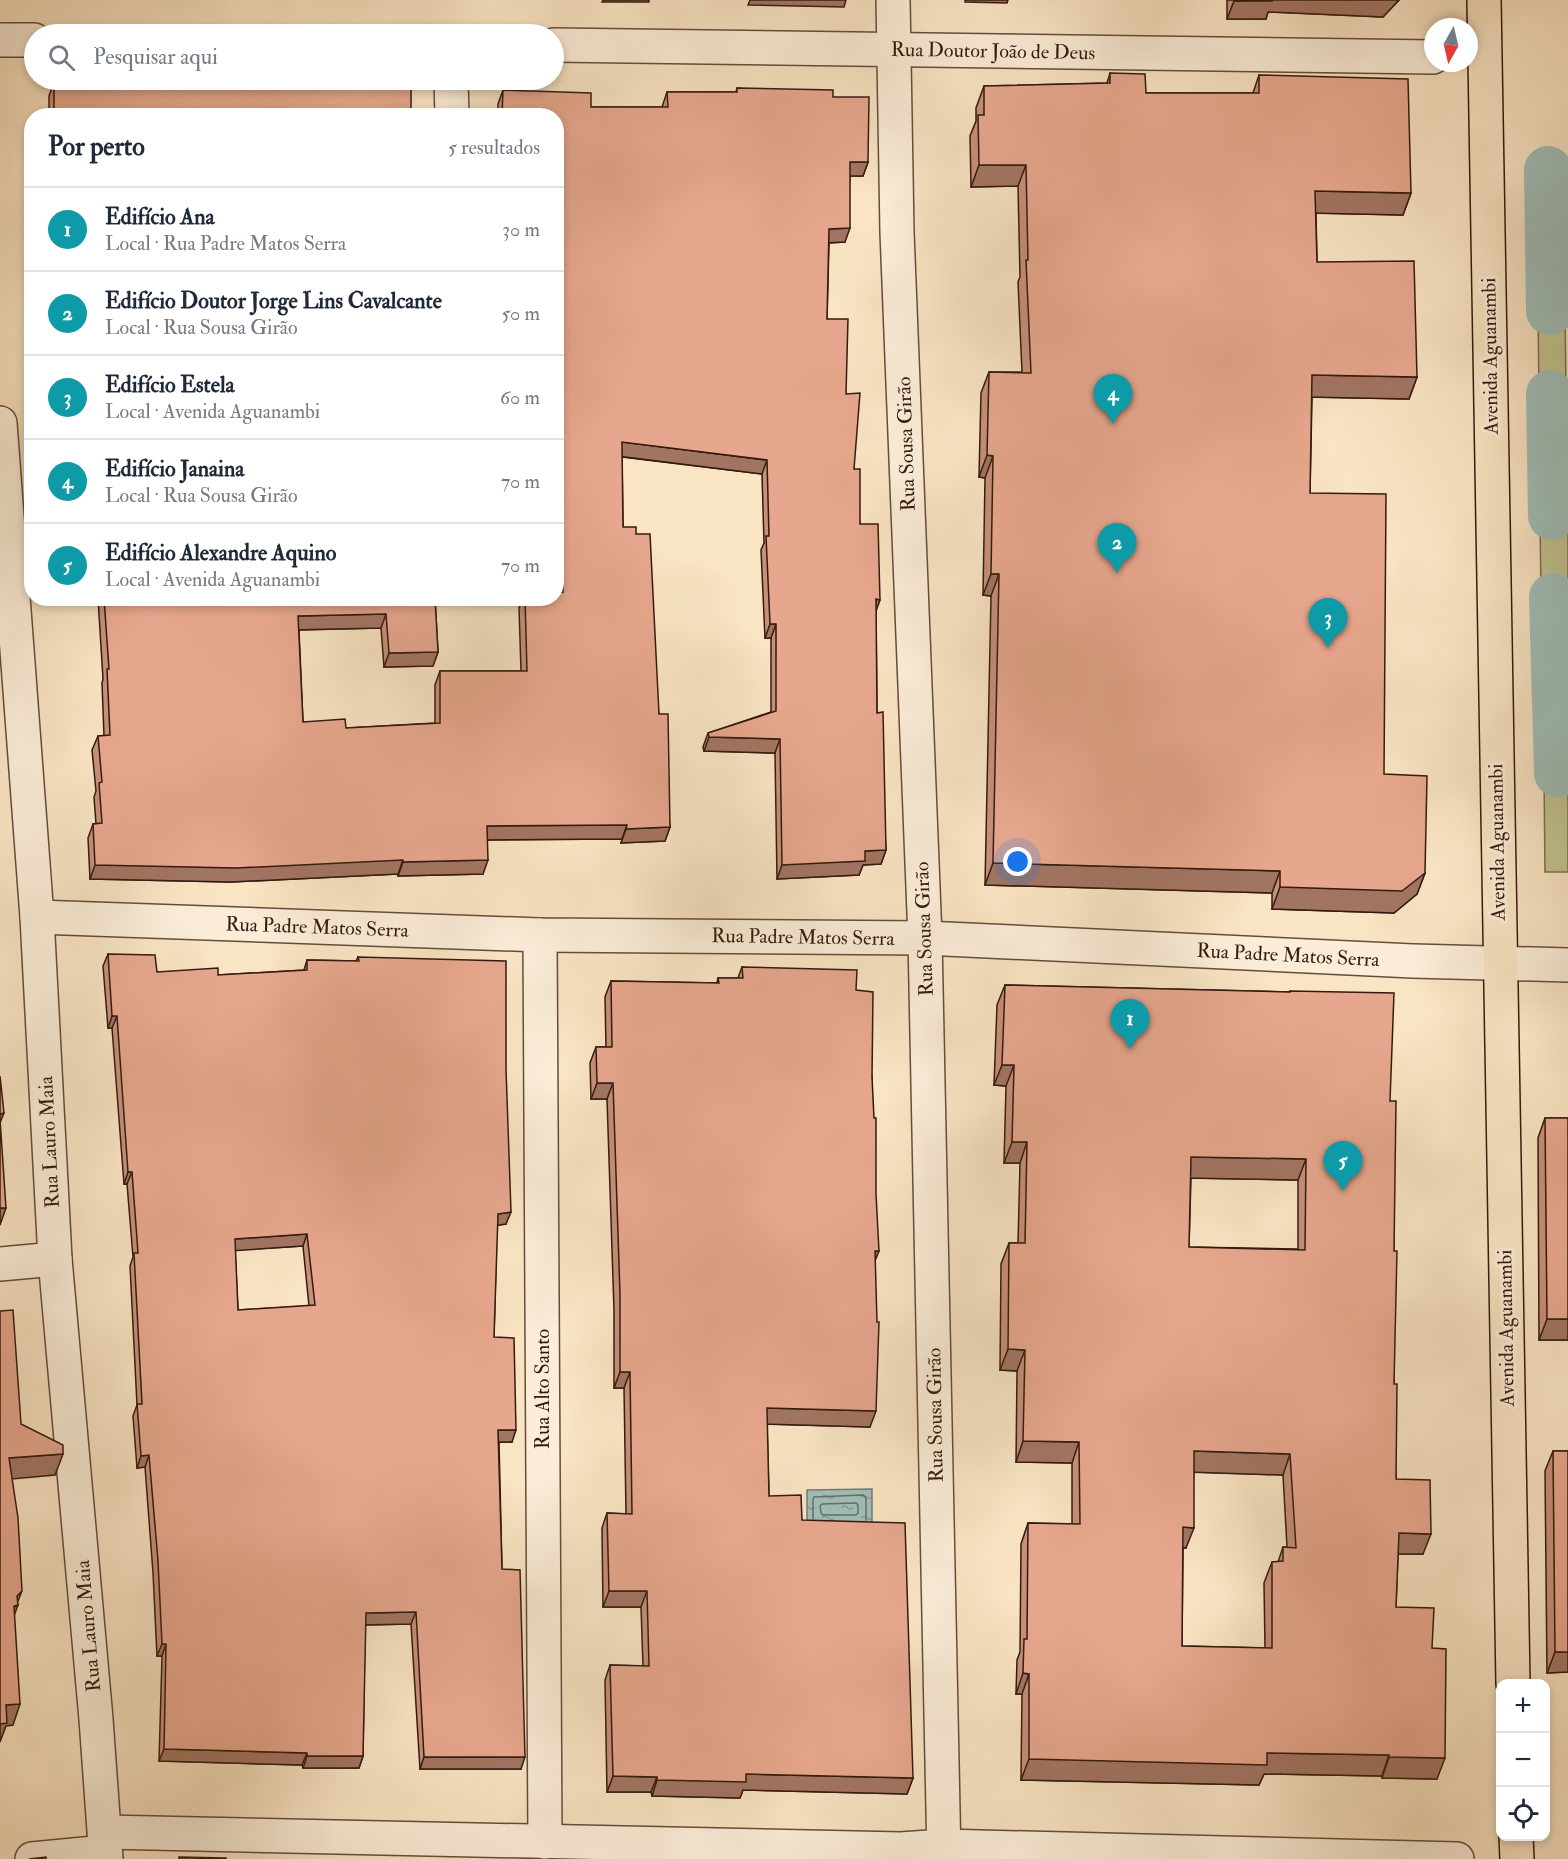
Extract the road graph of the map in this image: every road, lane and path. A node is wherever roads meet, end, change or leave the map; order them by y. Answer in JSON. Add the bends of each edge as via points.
{"nodes":[{"id":1,"x":893,"y":0,"type":"edge"},
{"id":2,"x":1484,"y":0,"type":"edge"},
{"id":3,"x":0,"y":40,"type":"edge"},
{"id":4,"x":24,"y":40,"type":"edge"},
{"id":5,"x":564,"y":45,"type":"edge"},
{"id":6,"x":892,"y":50,"type":"junction"},
{"id":7,"x":1478,"y":50,"type":"edge"},
{"id":8,"x":1424,"y":57,"type":"edge"},
{"id":9,"x":1477,"y":72,"type":"edge"},
{"id":10,"x":451,"y":90,"type":"edge"},
{"id":11,"x":452,"y":108,"type":"edge"},
{"id":12,"x":0,"y":423,"type":"edge"},
{"id":13,"x":5,"y":571,"type":"edge"},
{"id":14,"x":37,"y":917,"type":"junction"},
{"id":15,"x":540,"y":935,"type":"junction"},
{"id":16,"x":925,"y":938,"type":"junction"},
{"id":17,"x":1500,"y":963,"type":"junction"},
{"id":18,"x":1568,"y":965,"type":"edge"},
{"id":19,"x":55,"y":1259,"type":"junction"},
{"id":20,"x":0,"y":1264,"type":"edge"},
{"id":21,"x":1513,"y":1679,"type":"edge"},
{"id":22,"x":1516,"y":1841,"type":"edge"},
{"id":23,"x":545,"y":1842,"type":"junction"},
{"id":24,"x":105,"y":1848,"type":"edge"},
{"id":25,"x":626,"y":1851,"type":"edge"},
{"id":26,"x":943,"y":1852,"type":"edge"},
{"id":27,"x":32,"y":1859,"type":"edge"},
{"id":28,"x":1456,"y":1859,"type":"edge"},
{"id":29,"x":1517,"y":1859,"type":"edge"}],
"edges":[{"from":1,"to":6,"type":"street","name":"Rua Sousa Girão"},
{"from":2,"to":7,"type":"main road","name":"Avenida Aguanambi"},
{"from":3,"to":4,"type":"street"},
{"from":5,"to":6,"type":"street","name":"Rua Doutor João de Deus"},
{"from":6,"to":8,"type":"street","name":"Rua Doutor João de Deus"},
{"from":6,"to":16,"type":"street","name":"Rua Sousa Girão"},
{"from":9,"to":17,"type":"main road","name":"Avenida Aguanambi"},
{"from":10,"to":11,"type":"street"},
{"from":12,"to":13,"type":"street","name":"Rua Lauro Maia"},
{"from":13,"to":14,"type":"street","name":"Rua Lauro Maia"},
{"from":14,"to":15,"type":"street","name":"Rua Padre Matos Serra"},
{"from":14,"to":19,"type":"street","name":"Rua Lauro Maia"},
{"from":15,"to":16,"type":"street","name":"Rua Padre Matos Serra"},
{"from":15,"to":23,"type":"street","name":"Rua Alto Santo"},
{"from":16,"to":17,"type":"street","name":"Rua Padre Matos Serra"},
{"from":16,"to":26,"type":"street","name":"Rua Sousa Girão"},
{"from":17,"to":18,"type":"street","name":"Rua Padre Matos Serra"},
{"from":17,"to":21,"type":"main road","name":"Avenida Aguanambi"},
{"from":19,"to":20,"type":"street"},
{"from":19,"to":24,"type":"street","name":"Rua Lauro Maia"},
{"from":22,"to":29,"type":"main road"},
{"from":23,"to":24,"type":"street"},
{"from":23,"to":25,"type":"street"},
{"from":24,"to":27,"type":"street"},
{"from":25,"to":26,"type":"street"},
{"from":26,"to":28,"type":"street"}]}
